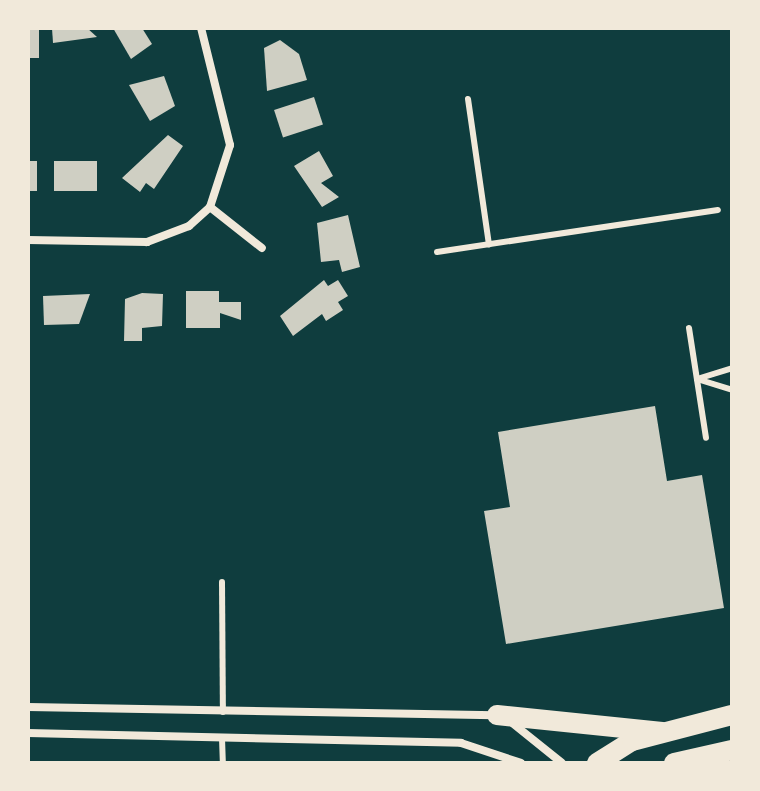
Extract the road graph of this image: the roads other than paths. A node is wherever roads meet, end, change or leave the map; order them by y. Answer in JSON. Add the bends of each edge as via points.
{"nodes":[{"id":1,"x":201,"y":28,"type":"edge"},
{"id":2,"x":468,"y":99,"type":"dead end"},
{"id":3,"x":210,"y":207,"type":"junction"},
{"id":4,"x":718,"y":210,"type":"dead end"},
{"id":5,"x":28,"y":240,"type":"edge"},
{"id":6,"x":489,"y":244,"type":"junction"},
{"id":7,"x":262,"y":248,"type":"dead end"},
{"id":8,"x":437,"y":252,"type":"dead end"},
{"id":9,"x":689,"y":328,"type":"dead end"},
{"id":10,"x":732,"y":368,"type":"edge"},
{"id":11,"x":697,"y":379,"type":"junction"},
{"id":12,"x":732,"y":390,"type":"edge"},
{"id":13,"x":706,"y":438,"type":"dead end"},
{"id":14,"x":222,"y":582,"type":"dead end"},
{"id":15,"x":28,"y":707,"type":"edge"},
{"id":16,"x":223,"y":712,"type":"junction"},
{"id":17,"x":497,"y":715,"type":"junction"},
{"id":18,"x":732,"y":715,"type":"edge"},
{"id":19,"x":662,"y":732,"type":"junction"},
{"id":20,"x":28,"y":733,"type":"edge"},
{"id":21,"x":222,"y":738,"type":"junction"},
{"id":22,"x":732,"y":750,"type":"edge"},
{"id":23,"x":223,"y":763,"type":"edge"},
{"id":24,"x":521,"y":763,"type":"edge"},
{"id":25,"x":562,"y":763,"type":"edge"},
{"id":26,"x":597,"y":763,"type":"edge"},
{"id":27,"x":674,"y":763,"type":"edge"}],
"edges":[{"from":1,"to":3,"type":"street","via":[[230,145]]},
{"from":2,"to":6,"type":"lane"},
{"from":3,"to":5,"type":"street","via":[[189,226],[147,242]]},
{"from":3,"to":7,"type":"street"},
{"from":4,"to":6,"type":"lane"},
{"from":6,"to":8,"type":"lane"},
{"from":9,"to":11,"type":"lane"},
{"from":10,"to":11,"type":"lane"},
{"from":11,"to":12,"type":"lane"},
{"from":11,"to":13,"type":"lane"},
{"from":14,"to":16,"type":"lane"},
{"from":15,"to":16,"type":"street"},
{"from":16,"to":17,"type":"street"},
{"from":17,"to":19,"type":"main road"},
{"from":17,"to":25,"type":"street"},
{"from":18,"to":19,"type":"main road"},
{"from":19,"to":26,"type":"main road"},
{"from":20,"to":21,"type":"street"},
{"from":21,"to":23,"type":"lane"},
{"from":21,"to":24,"type":"street","via":[[461,743]]},
{"from":22,"to":27,"type":"main road"}]}
